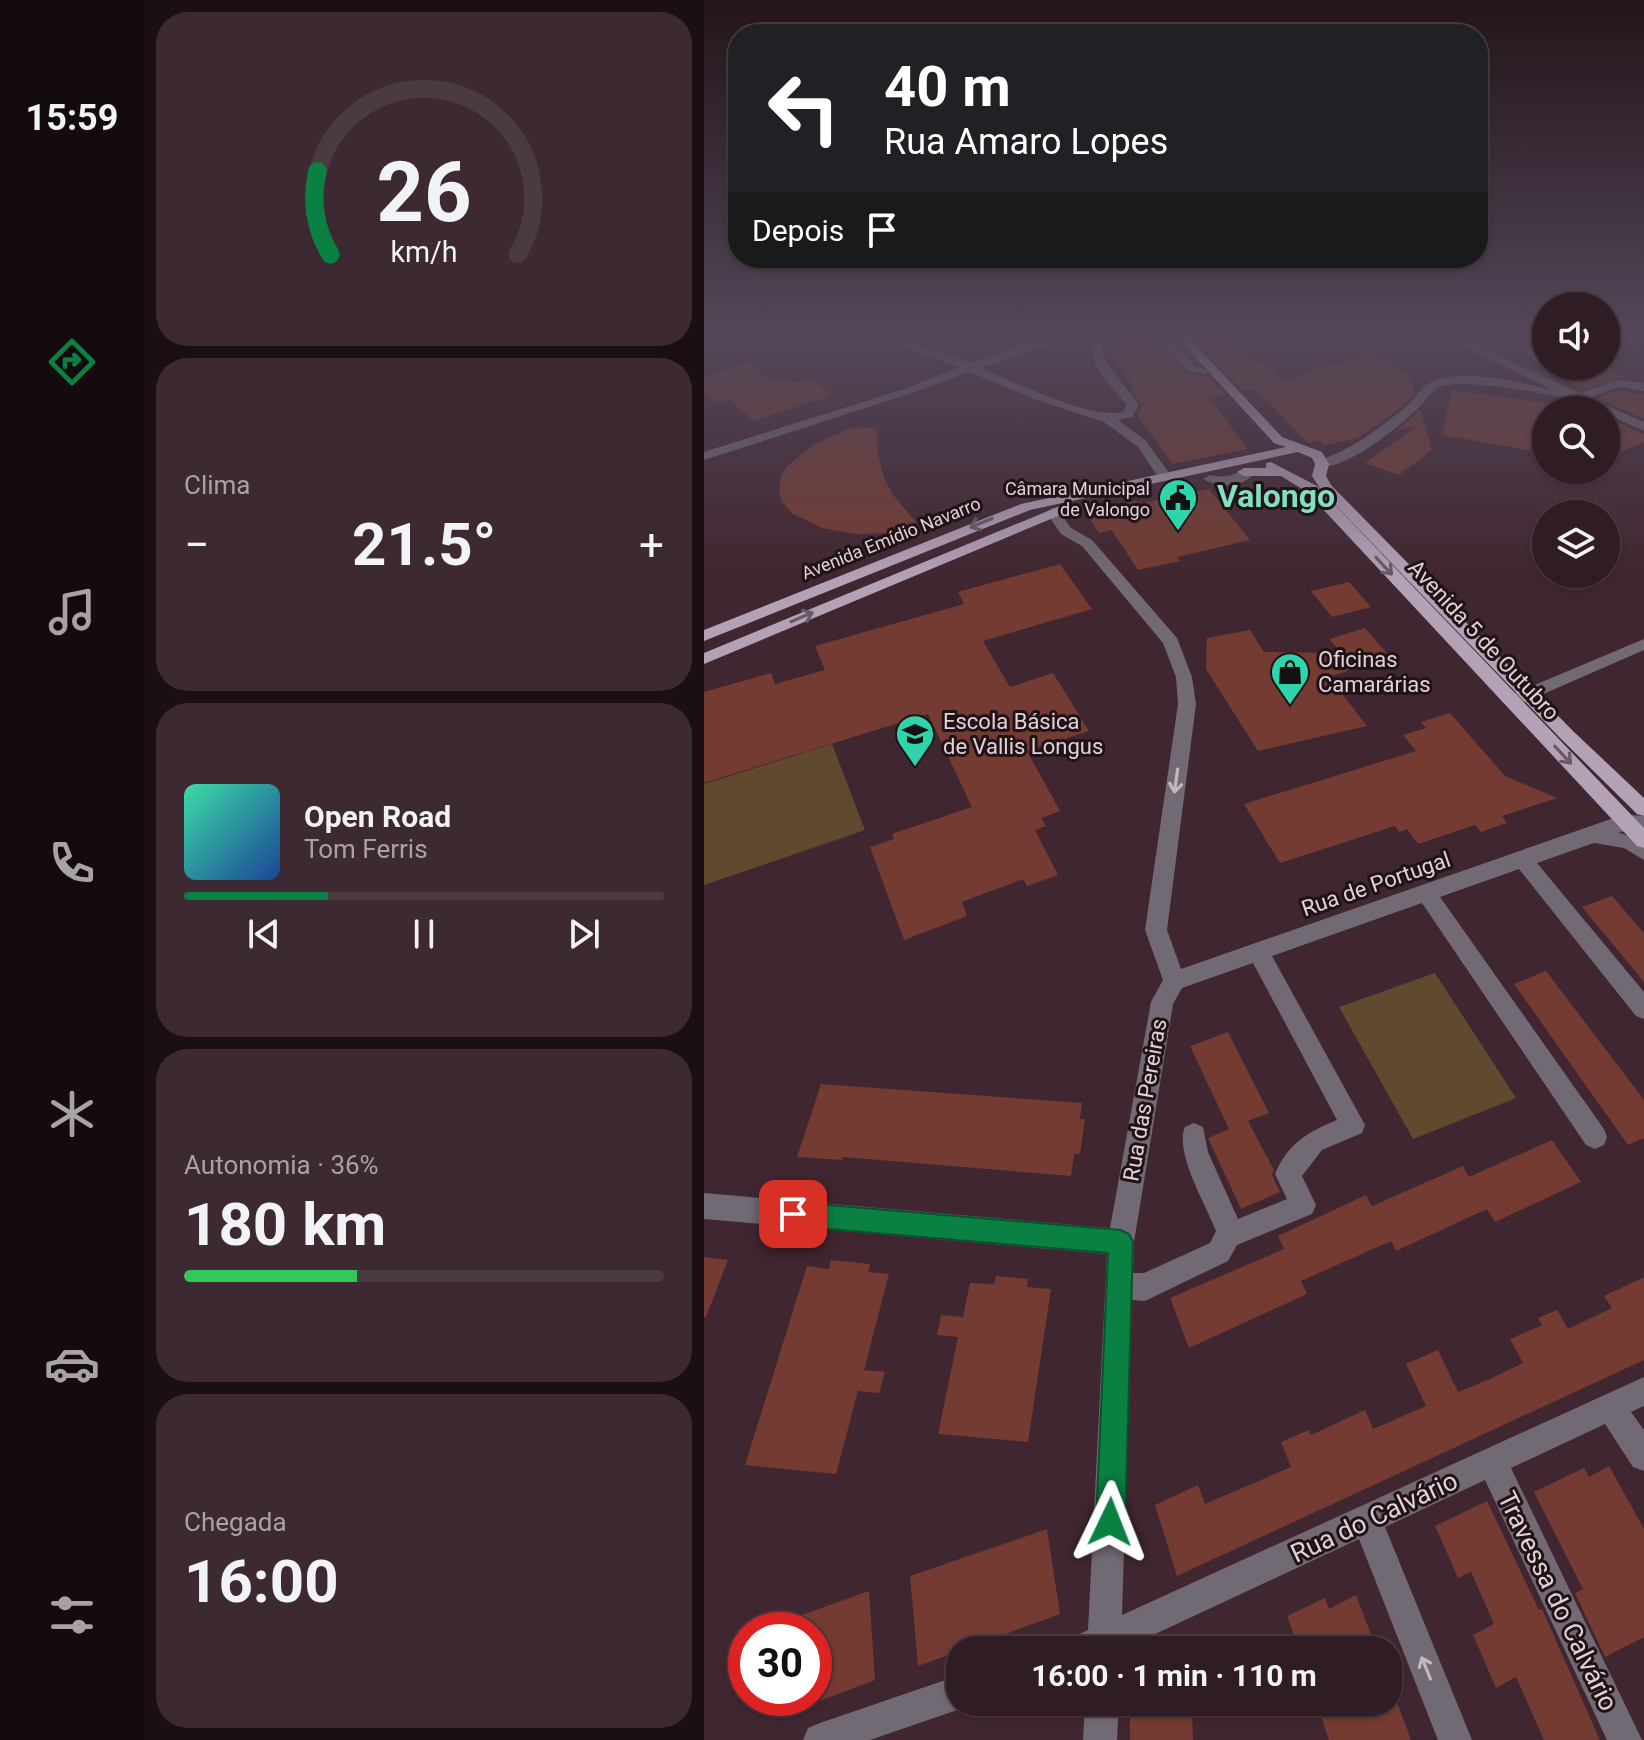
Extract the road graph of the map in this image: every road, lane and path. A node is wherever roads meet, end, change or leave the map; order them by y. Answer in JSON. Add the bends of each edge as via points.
{"nodes":[{"id":1,"x":832,"y":415,"type":"edge"},
{"id":2,"x":1098,"y":415,"type":"edge"},
{"id":3,"x":1123,"y":415,"type":"edge"},
{"id":4,"x":1128,"y":415,"type":"edge"},
{"id":5,"x":1244,"y":415,"type":"edge"},
{"id":6,"x":1255,"y":415,"type":"edge"},
{"id":7,"x":1403,"y":415,"type":"edge"},
{"id":8,"x":1620,"y":416,"type":"edge"},
{"id":9,"x":1108,"y":419,"type":"junction"},
{"id":10,"x":1644,"y":427,"type":"edge"},
{"id":11,"x":1142,"y":444,"type":"junction"},
{"id":12,"x":1296,"y":449,"type":"junction"},
{"id":13,"x":1274,"y":453,"type":"junction"},
{"id":14,"x":704,"y":456,"type":"edge"},
{"id":15,"x":1321,"y":467,"type":"junction"},
{"id":16,"x":1248,"y":472,"type":"joint"},
{"id":17,"x":1284,"y":474,"type":"junction"},
{"id":18,"x":1165,"y":477,"type":"junction"},
{"id":19,"x":1210,"y":479,"type":"joint"},
{"id":20,"x":1048,"y":507,"type":"junction"},
{"id":21,"x":754,"y":616,"type":"junction"},
{"id":22,"x":768,"y":632,"type":"junction"},
{"id":23,"x":704,"y":636,"type":"edge"},
{"id":24,"x":1644,"y":644,"type":"edge"},
{"id":25,"x":704,"y":659,"type":"edge"},
{"id":26,"x":1520,"y":698,"type":"junction"},
{"id":27,"x":1601,"y":795,"type":"junction"},
{"id":28,"x":1644,"y":809,"type":"edge"},
{"id":29,"x":1635,"y":822,"type":"edge"},
{"id":30,"x":1594,"y":835,"type":"junction"},
{"id":31,"x":1644,"y":841,"type":"edge"},
{"id":32,"x":1644,"y":852,"type":"edge"},
{"id":33,"x":1523,"y":859,"type":"junction"},
{"id":34,"x":1425,"y":892,"type":"junction"},
{"id":35,"x":1258,"y":951,"type":"junction"},
{"id":36,"x":1174,"y":981,"type":"junction"},
{"id":37,"x":1644,"y":1009,"type":"edge"},
{"id":38,"x":1194,"y":1135,"type":"dead end"},
{"id":39,"x":1595,"y":1137,"type":"dead end"},
{"id":40,"x":704,"y":1206,"type":"edge"},
{"id":41,"x":1231,"y":1234,"type":"junction"},
{"id":42,"x":1121,"y":1242,"type":"junction"},
{"id":43,"x":1119,"y":1286,"type":"junction"},
{"id":44,"x":1644,"y":1391,"type":"edge"},
{"id":45,"x":1610,"y":1407,"type":"junction"},
{"id":46,"x":1644,"y":1456,"type":"edge"},
{"id":47,"x":1492,"y":1462,"type":"junction"},
{"id":48,"x":1367,"y":1520,"type":"junction"},
{"id":49,"x":1098,"y":1636,"type":"edge"},
{"id":50,"x":1120,"y":1636,"type":"edge"},
{"id":51,"x":946,"y":1697,"type":"edge"},
{"id":52,"x":1101,"y":1716,"type":"edge"},
{"id":53,"x":820,"y":1740,"type":"edge"},
{"id":54,"x":1100,"y":1740,"type":"edge"},
{"id":55,"x":1455,"y":1740,"type":"edge"},
{"id":56,"x":1625,"y":1740,"type":"edge"}],
"edges":[{"from":1,"to":14,"type":"street"},
{"from":2,"to":9,"type":"street"},
{"from":3,"to":9,"type":"street"},
{"from":4,"to":11,"type":"street"},
{"from":5,"to":13,"type":"main road"},
{"from":6,"to":12,"type":"main road","name":"Avenida 5 de Outubro","via":[[1278,440]]},
{"from":7,"to":15,"type":"street","via":[[1352,453]]},
{"from":8,"to":10,"type":"street"},
{"from":9,"to":11,"type":"street"},
{"from":11,"to":18,"type":"street"},
{"from":12,"to":13,"type":"main road"},
{"from":12,"to":15,"type":"main road","name":"Avenida 5 de Outubro","via":[[1317,455]]},
{"from":13,"to":17,"type":"main road","via":[[1269,461]]},
{"from":13,"to":18,"type":"main road","name":"Avenida Emídio Navarro"},
{"from":15,"to":17,"type":"main road","via":[[1307,475]]},
{"from":15,"to":26,"type":"main road","name":"Avenida 5 de Outubro","via":[[1319,476],[1326,487]]},
{"from":16,"to":17,"type":"main road"},
{"from":16,"to":19,"type":"street","via":[[1221,482]]},
{"from":17,"to":26,"type":"main road","name":"Avenida 5 de Outubro","one_way":true,"via":[[1312,489]]},
{"from":18,"to":20,"type":"main road","name":"Avenida Emídio Navarro"},
{"from":19,"to":20,"type":"main road","name":"Avenida Emídio Navarro"},
{"from":20,"to":21,"type":"main road","name":"Avenida Emídio Navarro","one_way":true,"via":[[992,519]]},
{"from":22,"to":20,"type":"main road","name":"Avenida Emídio Navarro","one_way":true},
{"from":20,"to":36,"type":"street","one_way":true,"via":[[1066,531],[1087,543],[1171,642],[1184,677],[1187,704],[1156,930]]},
{"from":21,"to":22,"type":"main road"},
{"from":21,"to":23,"type":"main road","name":"Avenida Emídio Navarro"},
{"from":22,"to":25,"type":"main road","name":"Avenida Emídio Navarro"},
{"from":24,"to":26,"type":"street"},
{"from":26,"to":27,"type":"main road","name":"Avenida 5 de Outubro","one_way":true},
{"from":26,"to":28,"type":"main road","name":"Avenida 5 de Outubro"},
{"from":27,"to":29,"type":"main road","name":"Avenida 5 de Outubro"},
{"from":27,"to":30,"type":"street","via":[[1603,819]]},
{"from":29,"to":30,"type":"street","name":"Rua de Portugal"},
{"from":29,"to":31,"type":"main road","name":"Avenida 5 de Outubro"},
{"from":30,"to":32,"type":"street","via":[[1629,842]]},
{"from":30,"to":33,"type":"street","name":"Rua de Portugal"},
{"from":33,"to":34,"type":"street","name":"Rua de Portugal"},
{"from":33,"to":37,"type":"street"},
{"from":34,"to":35,"type":"street","name":"Rua de Portugal"},
{"from":34,"to":39,"type":"street"},
{"from":35,"to":36,"type":"street","name":"Rua de Portugal"},
{"from":35,"to":41,"type":"street","via":[[1353,1125],[1313,1142],[1288,1174],[1303,1205]]},
{"from":36,"to":42,"type":"street","name":"Rua das Pereiras","via":[[1162,1002]]},
{"from":38,"to":41,"type":"street","via":[[1196,1153]]},
{"from":40,"to":42,"type":"street"},
{"from":41,"to":43,"type":"street","via":[[1219,1252],[1145,1287]]},
{"from":42,"to":43,"type":"street","name":"Rua das Pereiras"},
{"from":43,"to":49,"type":"street","name":"Rua das Pereiras"},
{"from":44,"to":45,"type":"street","name":"Rua do Calvário"},
{"from":45,"to":46,"type":"street"},
{"from":45,"to":47,"type":"street","name":"Rua do Calvário"},
{"from":47,"to":48,"type":"street","name":"Rua do Calvário"},
{"from":47,"to":56,"type":"street","name":"Travessa do Calvário"},
{"from":48,"to":50,"type":"street","name":"Rua do Calvário"},
{"from":55,"to":48,"type":"street","one_way":true},
{"from":51,"to":53,"type":"street"},
{"from":52,"to":54,"type":"street"}]}
